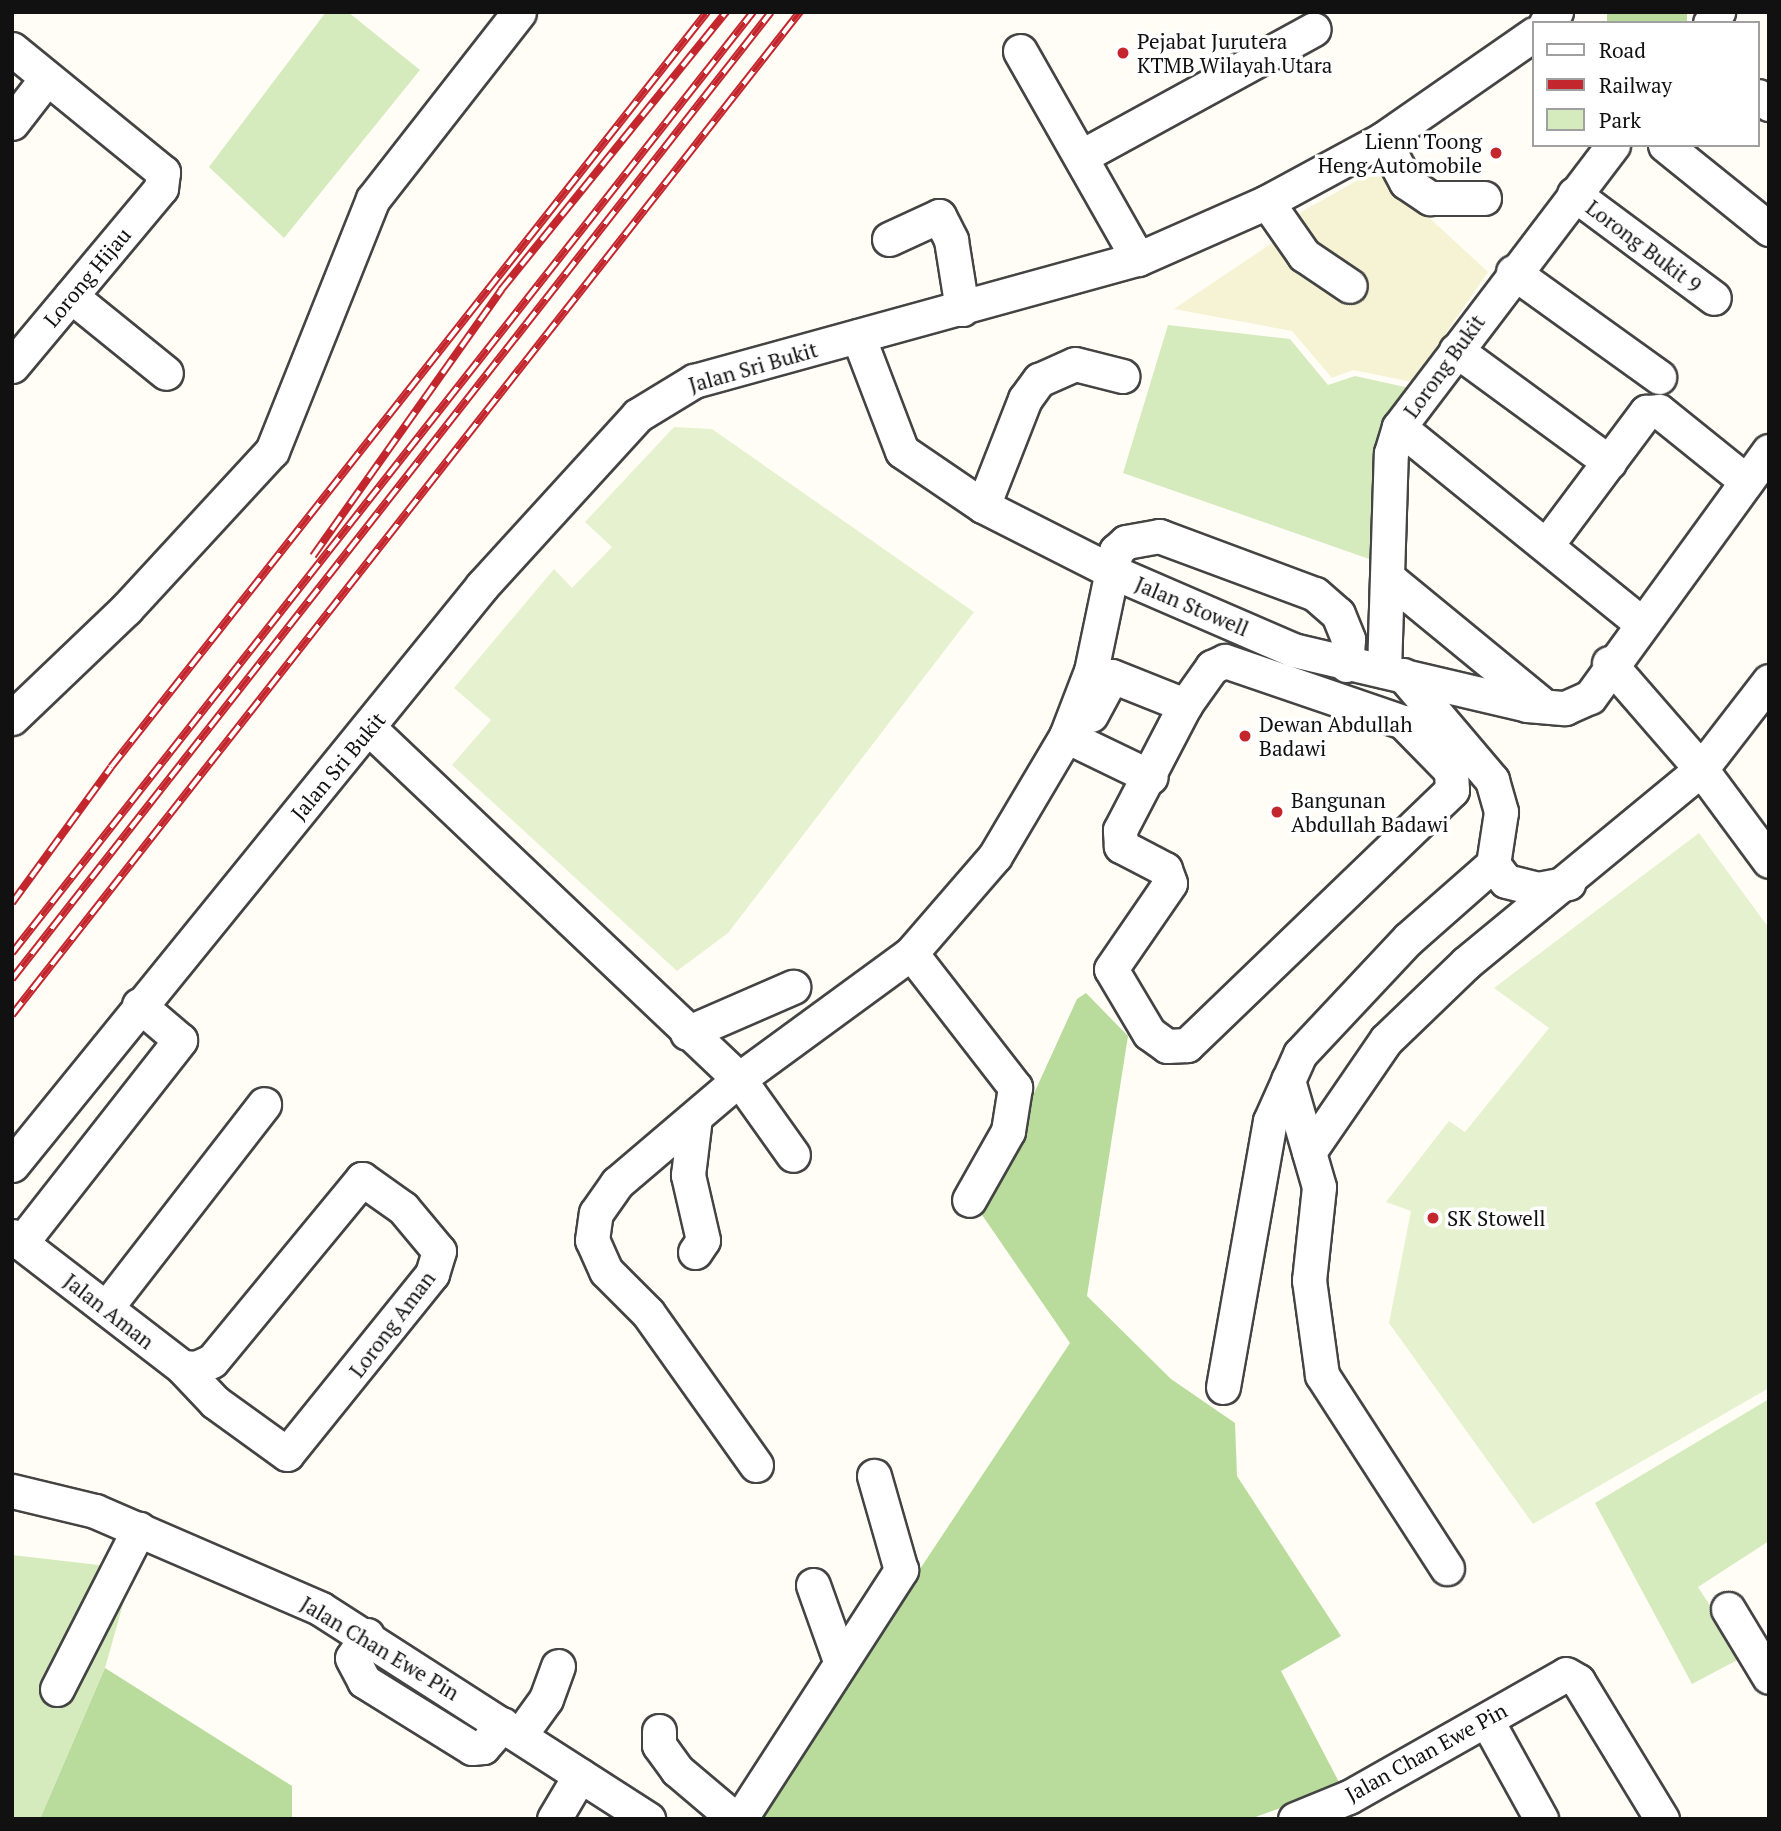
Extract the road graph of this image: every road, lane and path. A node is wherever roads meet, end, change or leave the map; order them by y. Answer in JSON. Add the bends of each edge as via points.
{"nodes":[{"id":1,"x":519,"y":12,"type":"edge"},
{"id":2,"x":1314,"y":29,"type":"dead end"},
{"id":3,"x":1532,"y":35,"type":"edge"},
{"id":4,"x":12,"y":49,"type":"edge"},
{"id":5,"x":1020,"y":51,"type":"dead end"},
{"id":6,"x":46,"y":79,"type":"junction"},
{"id":7,"x":12,"y":123,"type":"edge"},
{"id":8,"x":1383,"y":139,"type":"junction"},
{"id":9,"x":1611,"y":147,"type":"edge"},
{"id":10,"x":1667,"y":147,"type":"edge"},
{"id":11,"x":1082,"y":156,"type":"junction"},
{"id":12,"x":1574,"y":194,"type":"junction"},
{"id":13,"x":1484,"y":198,"type":"dead end"},
{"id":14,"x":1267,"y":202,"type":"junction"},
{"id":15,"x":1769,"y":229,"type":"edge"},
{"id":16,"x":888,"y":239,"type":"dead end"},
{"id":17,"x":1138,"y":259,"type":"junction"},
{"id":18,"x":1513,"y":272,"type":"junction"},
{"id":19,"x":1350,"y":286,"type":"dead end"},
{"id":20,"x":71,"y":296,"type":"junction"},
{"id":21,"x":1714,"y":298,"type":"dead end"},
{"id":22,"x":962,"y":309,"type":"junction"},
{"id":23,"x":858,"y":336,"type":"junction"},
{"id":24,"x":1456,"y":350,"type":"junction"},
{"id":25,"x":12,"y":366,"type":"edge"},
{"id":26,"x":166,"y":373,"type":"dead end"},
{"id":27,"x":1122,"y":376,"type":"dead end"},
{"id":28,"x":1659,"y":377,"type":"dead end"},
{"id":29,"x":1399,"y":427,"type":"junction"},
{"id":30,"x":1609,"y":462,"type":"junction"},
{"id":31,"x":1761,"y":466,"type":"edge"},
{"id":32,"x":983,"y":506,"type":"junction"},
{"id":33,"x":1548,"y":543,"type":"junction"},
{"id":34,"x":1114,"y":572,"type":"junction"},
{"id":35,"x":1387,"y":578,"type":"junction"},
{"id":36,"x":1640,"y":622,"type":"junction"},
{"id":37,"x":1609,"y":663,"type":"junction"},
{"id":38,"x":1346,"y":665,"type":"junction"},
{"id":39,"x":1393,"y":673,"type":"junction"},
{"id":40,"x":1769,"y":681,"type":"edge"},
{"id":41,"x":1185,"y":705,"type":"junction"},
{"id":42,"x":1544,"y":706,"type":"junction"},
{"id":43,"x":12,"y":718,"type":"edge"},
{"id":44,"x":370,"y":729,"type":"junction"},
{"id":45,"x":1072,"y":739,"type":"junction"},
{"id":46,"x":1701,"y":769,"type":"junction"},
{"id":47,"x":1151,"y":777,"type":"junction"},
{"id":48,"x":1769,"y":861,"type":"edge"},
{"id":49,"x":1493,"y":864,"type":"junction"},
{"id":50,"x":1568,"y":883,"type":"junction"},
{"id":51,"x":911,"y":953,"type":"junction"},
{"id":52,"x":793,"y":986,"type":"dead end"},
{"id":53,"x":139,"y":1005,"type":"junction"},
{"id":54,"x":688,"y":1032,"type":"junction"},
{"id":55,"x":739,"y":1079,"type":"junction"},
{"id":56,"x":1288,"y":1080,"type":"junction"},
{"id":57,"x":264,"y":1104,"type":"dead end"},
{"id":58,"x":695,"y":1117,"type":"junction"},
{"id":59,"x":1310,"y":1152,"type":"junction"},
{"id":60,"x":793,"y":1155,"type":"dead end"},
{"id":61,"x":12,"y":1165,"type":"edge"},
{"id":62,"x":969,"y":1200,"type":"dead end"},
{"id":63,"x":17,"y":1239,"type":"edge"},
{"id":64,"x":695,"y":1252,"type":"dead end"},
{"id":65,"x":106,"y":1308,"type":"junction"},
{"id":66,"x":197,"y":1364,"type":"junction"},
{"id":67,"x":1223,"y":1387,"type":"dead end"},
{"id":68,"x":756,"y":1465,"type":"dead end"},
{"id":69,"x":874,"y":1476,"type":"dead end"},
{"id":70,"x":12,"y":1492,"type":"edge"},
{"id":71,"x":139,"y":1529,"type":"junction"},
{"id":72,"x":1447,"y":1567,"type":"dead end"},
{"id":73,"x":813,"y":1584,"type":"dead end"},
{"id":74,"x":1728,"y":1609,"type":"dead end"},
{"id":75,"x":840,"y":1661,"type":"junction"},
{"id":76,"x":558,"y":1666,"type":"dead end"},
{"id":77,"x":1769,"y":1677,"type":"edge"},
{"id":78,"x":57,"y":1689,"type":"dead end"},
{"id":79,"x":1487,"y":1721,"type":"junction"},
{"id":80,"x":511,"y":1730,"type":"junction"},
{"id":81,"x":659,"y":1731,"type":"dead end"},
{"id":82,"x":580,"y":1775,"type":"junction"},
{"id":83,"x":554,"y":1819,"type":"edge"},
{"id":84,"x":648,"y":1819,"type":"edge"},
{"id":85,"x":738,"y":1819,"type":"edge"},
{"id":86,"x":1296,"y":1819,"type":"edge"},
{"id":87,"x":1541,"y":1819,"type":"edge"},
{"id":88,"x":1662,"y":1819,"type":"edge"}],
"edges":[{"from":1,"to":43,"type":"street","via":[[373,199],[272,451],[126,609]]},
{"from":2,"to":11,"type":"street"},
{"from":3,"to":8,"type":"street","name":"Jalan Sri Bukit"},
{"from":4,"to":6,"type":"street"},
{"from":5,"to":11,"type":"street"},
{"from":6,"to":7,"type":"street"},
{"from":6,"to":20,"type":"street","name":"Lorong Hijau","via":[[163,172],[161,188]]},
{"from":8,"to":13,"type":"street","via":[[1406,182],[1430,198]]},
{"from":8,"to":14,"type":"street","name":"Jalan Sri Bukit"},
{"from":9,"to":12,"type":"street","name":"Lorong Bukit"},
{"from":10,"to":15,"type":"street"},
{"from":11,"to":17,"type":"street"},
{"from":12,"to":18,"type":"street","name":"Lorong Bukit"},
{"from":12,"to":21,"type":"street","name":"Lorong Bukit 9"},
{"from":14,"to":17,"type":"street","name":"Jalan Sri Bukit"},
{"from":14,"to":19,"type":"street","via":[[1304,255]]},
{"from":16,"to":22,"type":"street","via":[[939,216],[951,240]]},
{"from":17,"to":22,"type":"street","name":"Jalan Sri Bukit"},
{"from":18,"to":24,"type":"street","name":"Lorong Bukit"},
{"from":18,"to":28,"type":"street"},
{"from":20,"to":25,"type":"street","name":"Lorong Hijau"},
{"from":20,"to":26,"type":"street"},
{"from":22,"to":23,"type":"street","name":"Jalan Sri Bukit"},
{"from":23,"to":32,"type":"street","name":"Jalan Stowell","via":[[902,451]]},
{"from":23,"to":44,"type":"street","name":"Jalan Sri Bukit","via":[[694,382],[638,415],[482,586]]},
{"from":24,"to":29,"type":"street","name":"Lorong Bukit"},
{"from":24,"to":30,"type":"street"},
{"from":27,"to":32,"type":"street","via":[[1075,364],[1039,380],[1025,399]]},
{"from":29,"to":33,"type":"street"},
{"from":29,"to":35,"type":"street","name":"Lorong Bukit","via":[[1391,453]]},
{"from":30,"to":31,"type":"street","via":[[1646,412],[1659,411]]},
{"from":30,"to":33,"type":"street"},
{"from":31,"to":36,"type":"street","name":"Jalan Stowell"},
{"from":32,"to":34,"type":"street","name":"Jalan Stowell"},
{"from":33,"to":36,"type":"street"},
{"from":34,"to":38,"type":"street","name":"Jalan Stowell","via":[[1293,650]]},
{"from":34,"to":38,"type":"street","via":[[1116,551],[1126,542],[1159,536],[1315,594],[1338,614],[1348,639]]},
{"from":34,"to":45,"type":"street"},
{"from":35,"to":39,"type":"street","name":"Lorong Bukit"},
{"from":35,"to":42,"type":"street"},
{"from":36,"to":37,"type":"street","name":"Jalan Stowell"},
{"from":37,"to":42,"type":"street","name":"Jalan Stowell","via":[[1590,697],[1564,708]]},
{"from":37,"to":46,"type":"street"},
{"from":38,"to":39,"type":"street","name":"Jalan Stowell"},
{"from":39,"to":42,"type":"street","name":"Jalan Stowell"},
{"from":39,"to":49,"type":"street","via":[[1492,780],[1501,813]]},
{"from":40,"to":46,"type":"street"},
{"from":41,"to":45,"type":"street","via":[[1112,676]]},
{"from":41,"to":47,"type":"street"},
{"from":41,"to":47,"type":"street","via":[[1212,667],[1238,661],[1404,722],[1451,771],[1452,790],[1187,1045],[1167,1046],[1149,1033],[1111,969],[1170,883],[1166,869],[1121,846],[1120,830]]},
{"from":44,"to":53,"type":"street","name":"Jalan Sri Bukit"},
{"from":44,"to":54,"type":"street"},
{"from":45,"to":47,"type":"street"},
{"from":45,"to":51,"type":"street","via":[[995,856]]},
{"from":46,"to":48,"type":"street"},
{"from":46,"to":50,"type":"street"},
{"from":49,"to":50,"type":"street","via":[[1506,881],[1538,889]]},
{"from":49,"to":56,"type":"street","via":[[1399,949],[1300,1054]]},
{"from":50,"to":59,"type":"street","via":[[1466,963],[1387,1040]]},
{"from":51,"to":55,"type":"street"},
{"from":51,"to":62,"type":"street","via":[[1015,1087],[1008,1131]]},
{"from":52,"to":54,"type":"street"},
{"from":53,"to":61,"type":"street","name":"Jalan Sri Bukit"},
{"from":53,"to":63,"type":"street","via":[[180,1040]]},
{"from":54,"to":55,"type":"street"},
{"from":55,"to":58,"type":"street"},
{"from":55,"to":60,"type":"street"},
{"from":56,"to":59,"type":"street"},
{"from":56,"to":67,"type":"street","via":[[1270,1121]]},
{"from":57,"to":65,"type":"street"},
{"from":58,"to":64,"type":"street","via":[[688,1175],[703,1240]]},
{"from":58,"to":68,"type":"street","via":[[617,1183],[596,1213],[592,1240],[606,1271],[648,1313]]},
{"from":59,"to":72,"type":"street","via":[[1321,1214],[1309,1280],[1322,1375]]},
{"from":63,"to":65,"type":"street","name":"Jalan Aman"},
{"from":65,"to":66,"type":"street","name":"Jalan Aman"},
{"from":66,"to":66,"type":"street","name":"Lorong Aman","via":[[362,1179],[402,1208],[439,1251],[432,1274],[287,1454],[215,1402]]},
{"from":69,"to":75,"type":"street","via":[[901,1570]]},
{"from":70,"to":71,"type":"street","name":"Jalan Chan Ewe Pin"},
{"from":71,"to":78,"type":"street"},
{"from":71,"to":80,"type":"street","name":"Jalan Chan Ewe Pin","via":[[229,1565],[367,1635]]},
{"from":73,"to":75,"type":"street"},
{"from":74,"to":77,"type":"street"},
{"from":75,"to":85,"type":"street"},
{"from":76,"to":80,"type":"street","via":[[547,1699]]},
{"from":79,"to":86,"type":"street","name":"Jalan Chan Ewe Pin","via":[[1349,1797]]},
{"from":79,"to":87,"type":"street"},
{"from":79,"to":88,"type":"street","name":"Jalan Chan Ewe Pin","via":[[1566,1674],[1578,1681]]},
{"from":80,"to":82,"type":"street","name":"Jalan Chan Ewe Pin"},
{"from":81,"to":85,"type":"street","via":[[659,1745],[677,1770]]},
{"from":82,"to":83,"type":"street"},
{"from":82,"to":84,"type":"street","name":"Jalan Chan Ewe Pin"}]}
